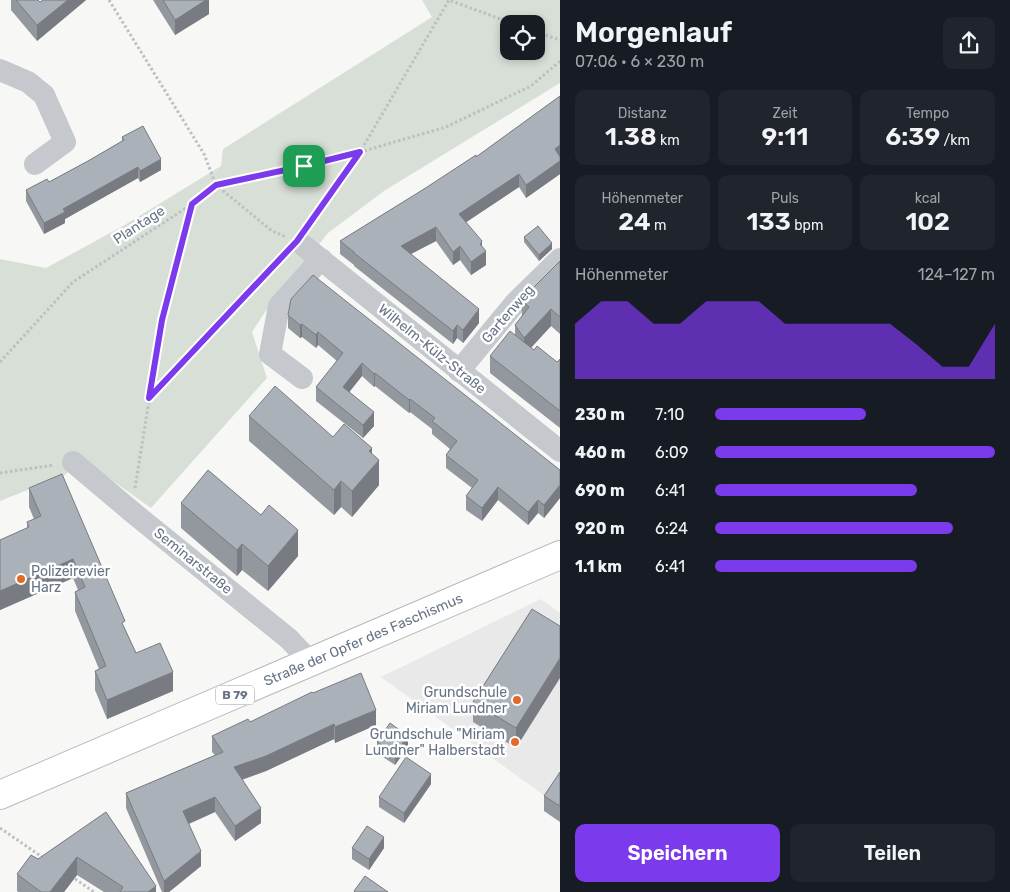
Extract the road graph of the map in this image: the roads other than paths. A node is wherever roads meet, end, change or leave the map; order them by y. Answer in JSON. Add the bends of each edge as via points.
{"nodes":[{"id":1,"x":0,"y":70,"type":"edge"},
{"id":2,"x":34,"y":164,"type":"dead end"},
{"id":3,"x":560,"y":259,"type":"edge"},
{"id":4,"x":460,"y":371,"type":"junction"},
{"id":5,"x":302,"y":378,"type":"dead end"},
{"id":6,"x":560,"y":451,"type":"edge"},
{"id":7,"x":73,"y":462,"type":"road end"},
{"id":8,"x":560,"y":555,"type":"edge"},
{"id":9,"x":309,"y":664,"type":"junction"},
{"id":10,"x":0,"y":796,"type":"edge"}],
"edges":[{"from":1,"to":2,"type":"street","via":[[28,82],[44,95],[65,142]]},
{"from":3,"to":4,"type":"street","name":"Gartenweg","via":[[516,302]]},
{"from":4,"to":5,"type":"street","name":"Wilhelm-Külz-Straße","via":[[307,249],[279,306],[270,354]]},
{"from":4,"to":6,"type":"street","name":"Wilhelm-Külz-Straße"},
{"from":7,"to":9,"type":"street","name":"Seminarstraße","via":[[289,639]]},
{"from":8,"to":9,"type":"main road","name":"Straße der Opfer des Faschismus","number":"B 79"},
{"from":9,"to":10,"type":"main road","name":"Straße der Opfer des Faschismus","number":"B 79"}]}
